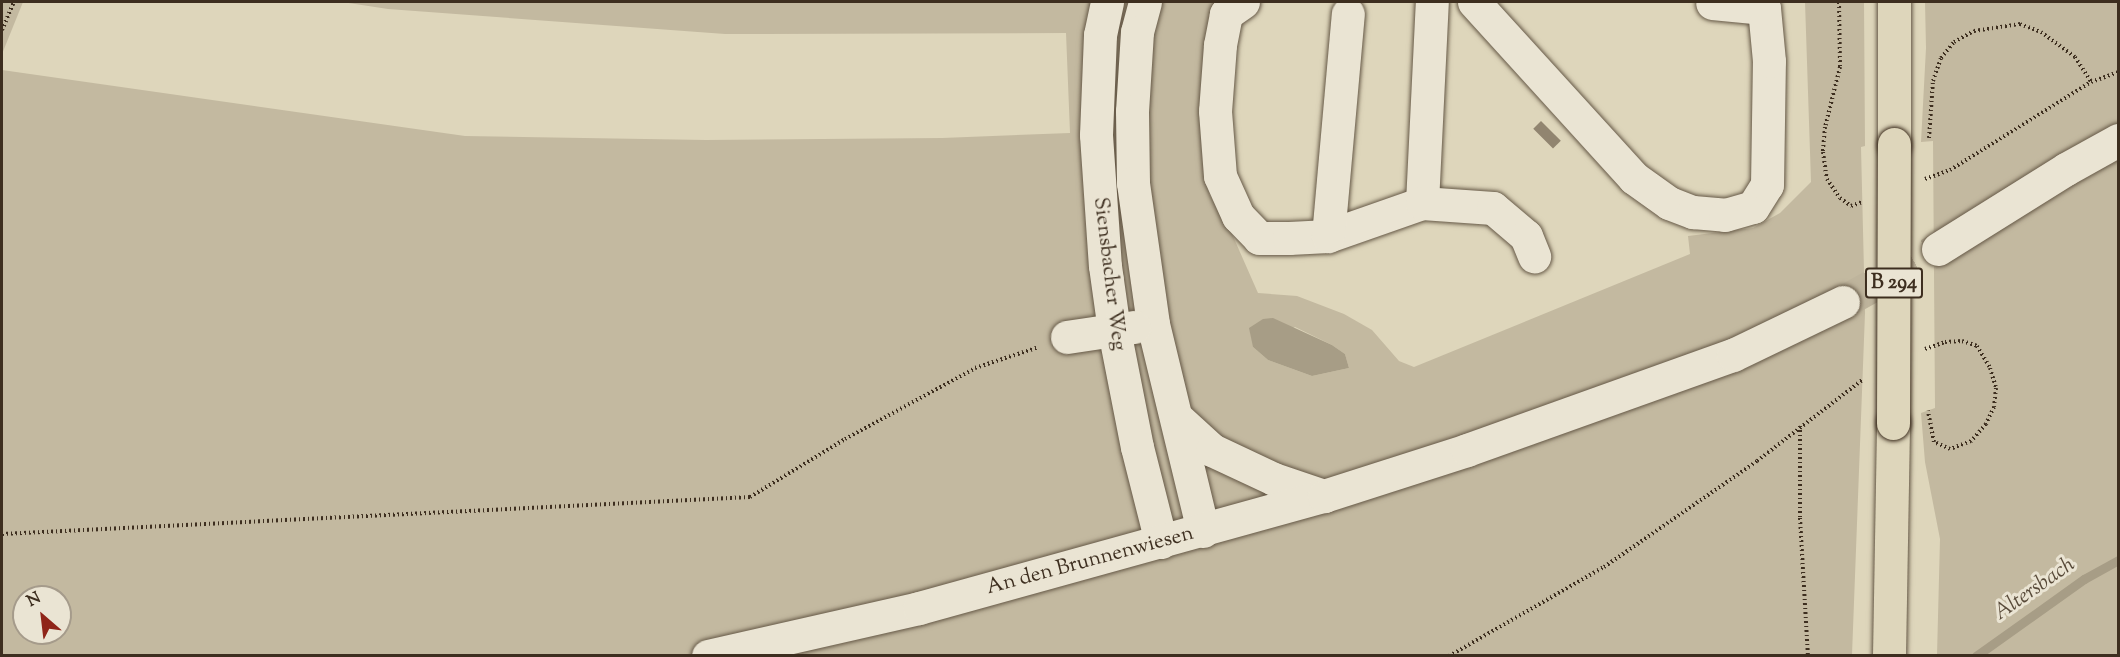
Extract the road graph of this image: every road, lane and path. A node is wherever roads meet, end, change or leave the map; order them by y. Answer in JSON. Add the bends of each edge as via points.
{"nodes":[{"id":1,"x":14,"y":2,"type":"edge"},
{"id":2,"x":1107,"y":2,"type":"edge"},
{"id":3,"x":1145,"y":2,"type":"edge"},
{"id":4,"x":1243,"y":2,"type":"edge"},
{"id":5,"x":1432,"y":2,"type":"edge"},
{"id":6,"x":1474,"y":2,"type":"edge"},
{"id":7,"x":1894,"y":2,"type":"edge"},
{"id":8,"x":1712,"y":3,"type":"dead end"},
{"id":9,"x":1348,"y":14,"type":"dead end"},
{"id":10,"x":2,"y":30,"type":"edge"},
{"id":11,"x":2118,"y":72,"type":"edge"},
{"id":12,"x":2118,"y":140,"type":"edge"},
{"id":13,"x":1928,"y":142,"type":"dead end"},
{"id":14,"x":1422,"y":203,"type":"junction"},
{"id":15,"x":1328,"y":236,"type":"junction"},
{"id":16,"x":1938,"y":249,"type":"tunnel mouth"},
{"id":17,"x":1534,"y":256,"type":"dead end"},
{"id":18,"x":1843,"y":302,"type":"tunnel mouth"},
{"id":19,"x":1153,"y":324,"type":"junction"},
{"id":20,"x":1114,"y":330,"type":"junction"},
{"id":21,"x":1067,"y":337,"type":"joint"},
{"id":22,"x":1916,"y":353,"type":"dead end"},
{"id":23,"x":1870,"y":374,"type":"dead end"},
{"id":24,"x":1928,"y":411,"type":"dead end"},
{"id":25,"x":1178,"y":419,"type":"junction"},
{"id":26,"x":1800,"y":425,"type":"junction"},
{"id":27,"x":1324,"y":496,"type":"junction"},
{"id":28,"x":1203,"y":531,"type":"junction"},
{"id":29,"x":2,"y":534,"type":"edge"},
{"id":30,"x":1161,"y":542,"type":"junction"},
{"id":31,"x":708,"y":656,"type":"edge"},
{"id":32,"x":1449,"y":656,"type":"edge"},
{"id":33,"x":1808,"y":656,"type":"edge"},
{"id":34,"x":1889,"y":656,"type":"edge"}],
"edges":[{"from":1,"to":10,"type":"path"},
{"from":2,"to":20,"type":"street","name":"Siensbacher Weg","via":[[1100,35],[1096,135],[1105,266]]},
{"from":3,"to":19,"type":"street","name":"Siensbacher Weg","via":[[1137,32],[1133,183]]},
{"from":4,"to":15,"type":"street","via":[[1226,14],[1220,45],[1215,111],[1220,176],[1238,216],[1259,237]]},
{"from":5,"to":14,"type":"street"},
{"from":6,"to":8,"type":"street","via":[[1634,178],[1669,203],[1693,212],[1725,214],[1753,207],[1767,185],[1769,61],[1764,8]]},
{"from":7,"to":34,"type":"highway","number":"B 294","bridge":true},
{"from":9,"to":15,"type":"street"},
{"from":11,"to":13,"type":"path","via":[[2091,82],[2075,57],[2041,32],[2020,24],[1974,31],[1954,42],[1941,58],[1933,81]]},
{"from":12,"to":16,"type":"street"},
{"from":14,"to":15,"type":"street"},
{"from":14,"to":17,"type":"street","via":[[1493,208],[1526,236]]},
{"from":18,"to":27,"type":"street","name":"An den Brunnenwiesen","via":[[1733,355],[1467,450]]},
{"from":19,"to":20,"type":"street"},
{"from":19,"to":25,"type":"street","name":"Siensbacher Weg"},
{"from":20,"to":21,"type":"street"},
{"from":20,"to":30,"type":"street","name":"Siensbacher Weg"},
{"from":21,"to":29,"type":"path","via":[[975,368],[750,497]]},
{"from":22,"to":24,"type":"path","via":[[1945,342],[1962,341],[1977,346],[1996,388],[1986,424],[1971,441],[1950,449],[1934,442]]},
{"from":23,"to":26,"type":"path"},
{"from":25,"to":27,"type":"street","via":[[1212,450],[1274,479]]},
{"from":25,"to":28,"type":"street","name":"Siensbacher Weg"},
{"from":26,"to":32,"type":"path","via":[[1757,461],[1604,567]]},
{"from":26,"to":33,"type":"path","via":[[1800,518]]},
{"from":27,"to":28,"type":"street","name":"An den Brunnenwiesen"},
{"from":28,"to":30,"type":"street","name":"An den Brunnenwiesen"},
{"from":30,"to":31,"type":"street","name":"An den Brunnenwiesen","via":[[919,608]]}]}
